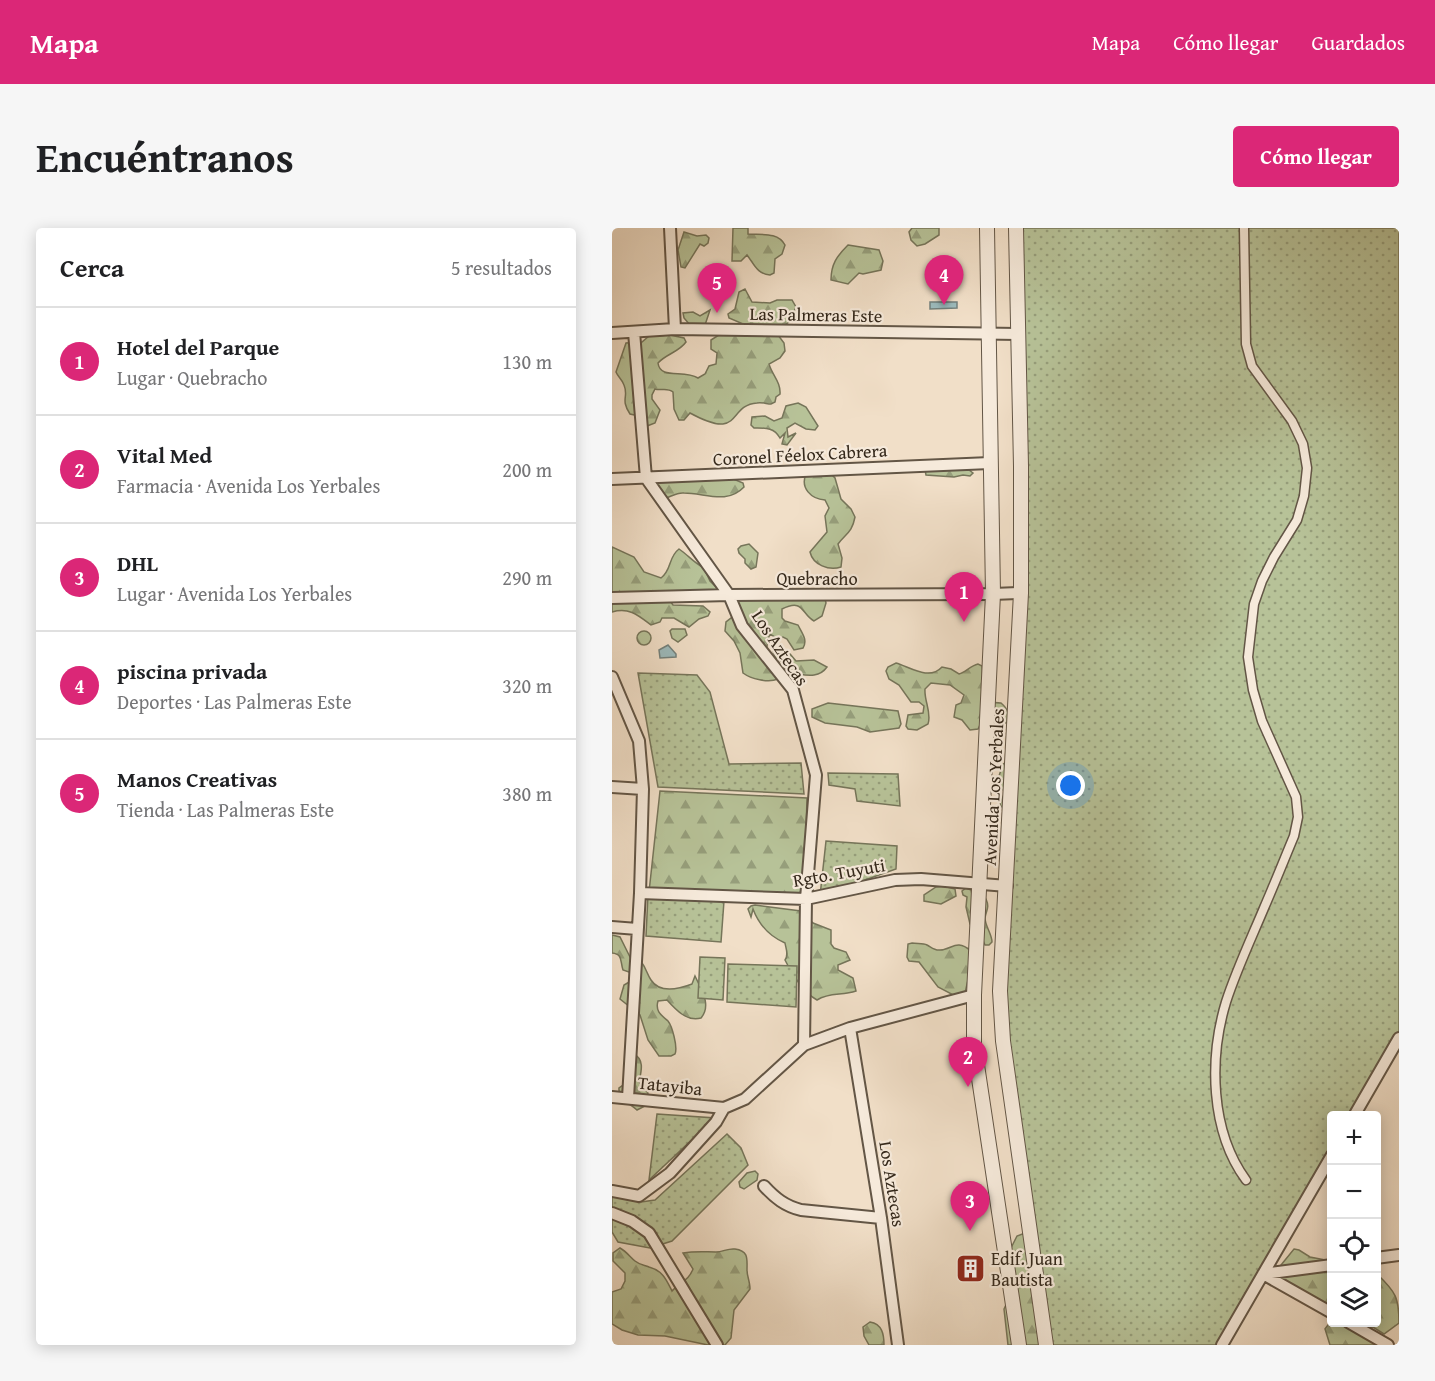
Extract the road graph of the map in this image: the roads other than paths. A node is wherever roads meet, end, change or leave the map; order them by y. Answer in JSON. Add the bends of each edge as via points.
{"nodes":[{"id":1,"x":670,"y":228,"type":"edge"},
{"id":2,"x":987,"y":228,"type":"edge"},
{"id":3,"x":1016,"y":228,"type":"edge"},
{"id":4,"x":1244,"y":228,"type":"edge"},
{"id":5,"x":675,"y":329,"type":"junction"},
{"id":6,"x":612,"y":333,"type":"edge"},
{"id":7,"x":634,"y":333,"type":"junction"},
{"id":8,"x":990,"y":334,"type":"junction"},
{"id":9,"x":1019,"y":334,"type":"junction"},
{"id":10,"x":990,"y":463,"type":"junction"},
{"id":11,"x":646,"y":478,"type":"junction"},
{"id":12,"x":612,"y":479,"type":"edge"},
{"id":13,"x":1021,"y":592,"type":"junction"},
{"id":14,"x":993,"y":594,"type":"junction"},
{"id":15,"x":729,"y":595,"type":"junction"},
{"id":16,"x":612,"y":598,"type":"edge"},
{"id":17,"x":612,"y":677,"type":"edge"},
{"id":18,"x":612,"y":787,"type":"edge"},
{"id":19,"x":643,"y":789,"type":"junction"},
{"id":20,"x":979,"y":882,"type":"junction"},
{"id":21,"x":1007,"y":886,"type":"junction"},
{"id":22,"x":640,"y":893,"type":"junction"},
{"id":23,"x":806,"y":899,"type":"junction"},
{"id":24,"x":612,"y":927,"type":"edge"},
{"id":25,"x":637,"y":928,"type":"junction"},
{"id":26,"x":974,"y":995,"type":"junction"},
{"id":27,"x":850,"y":1028,"type":"junction"},
{"id":28,"x":1399,"y":1038,"type":"edge"},
{"id":29,"x":804,"y":1045,"type":"junction"},
{"id":30,"x":612,"y":1097,"type":"edge"},
{"id":31,"x":628,"y":1098,"type":"junction"},
{"id":32,"x":724,"y":1108,"type":"junction"},
{"id":33,"x":1357,"y":1111,"type":"edge"},
{"id":34,"x":1327,"y":1164,"type":"edge"},
{"id":35,"x":1246,"y":1180,"type":"dead end"},
{"id":36,"x":764,"y":1186,"type":"dead end"},
{"id":37,"x":612,"y":1191,"type":"edge"},
{"id":38,"x":612,"y":1213,"type":"edge"},
{"id":39,"x":881,"y":1218,"type":"junction"},
{"id":40,"x":1399,"y":1255,"type":"edge"},
{"id":41,"x":1381,"y":1257,"type":"edge"},
{"id":42,"x":1327,"y":1266,"type":"edge"},
{"id":43,"x":1263,"y":1274,"type":"junction"},
{"id":44,"x":1327,"y":1310,"type":"edge"},
{"id":45,"x":1355,"y":1327,"type":"edge"},
{"id":46,"x":717,"y":1345,"type":"edge"},
{"id":47,"x":898,"y":1345,"type":"edge"},
{"id":48,"x":1019,"y":1345,"type":"edge"},
{"id":49,"x":1046,"y":1345,"type":"edge"},
{"id":50,"x":1222,"y":1345,"type":"edge"},
{"id":51,"x":1388,"y":1345,"type":"edge"}],
"edges":[{"from":1,"to":5,"type":"street"},
{"from":2,"to":8,"type":"street"},
{"from":3,"to":9,"type":"street","name":"Avenida Los Yerbales"},
{"from":4,"to":35,"type":"street","via":[[1246,344],[1252,366],[1303,444],[1307,468],[1297,520],[1262,581],[1250,625],[1252,690],[1296,797],[1298,817],[1294,836],[1226,1002],[1220,1033],[1216,1067],[1220,1117],[1228,1145]]},
{"from":5,"to":7,"type":"street","name":"Las Palmeras Este"},
{"from":5,"to":8,"type":"street","name":"Las Palmeras Este"},
{"from":6,"to":7,"type":"street","name":"Las Palmeras Este"},
{"from":7,"to":11,"type":"street"},
{"from":8,"to":9,"type":"street","name":"Las Palmeras Este"},
{"from":8,"to":10,"type":"street"},
{"from":9,"to":13,"type":"street","name":"Avenida Los Yerbales"},
{"from":10,"to":11,"type":"street","name":"Coronel Féelox Cabrera"},
{"from":10,"to":14,"type":"street"},
{"from":11,"to":12,"type":"street","name":"Coronel Féelox Cabrera"},
{"from":11,"to":15,"type":"street","name":"Los Aztecas"},
{"from":13,"to":14,"type":"street","name":"Quebracho"},
{"from":13,"to":21,"type":"street","name":"Avenida Los Yerbales"},
{"from":14,"to":15,"type":"street","name":"Quebracho"},
{"from":14,"to":20,"type":"street"},
{"from":15,"to":16,"type":"street","name":"Quebracho"},
{"from":15,"to":23,"type":"street","name":"Los Aztecas","via":[[742,626],[793,690],[816,775]]},
{"from":17,"to":19,"type":"street","via":[[639,741]]},
{"from":18,"to":19,"type":"street"},
{"from":19,"to":22,"type":"street"},
{"from":20,"to":21,"type":"street","name":"Rgto. Tuyuti"},
{"from":20,"to":23,"type":"street","name":"Rgto. Tuyuti","via":[[895,880]]},
{"from":20,"to":26,"type":"street"},
{"from":21,"to":49,"type":"street","name":"Avenida Los Yerbales","via":[[1000,991],[1003,1041]]},
{"from":22,"to":23,"type":"street","name":"Rgto. Tuyuti"},
{"from":22,"to":25,"type":"street"},
{"from":23,"to":29,"type":"street","name":"Los Aztecas"},
{"from":24,"to":25,"type":"street"},
{"from":25,"to":31,"type":"street"},
{"from":26,"to":27,"type":"street"},
{"from":26,"to":48,"type":"street","via":[[974,1045]]},
{"from":27,"to":29,"type":"street"},
{"from":27,"to":39,"type":"street","name":"Los Aztecas"},
{"from":28,"to":33,"type":"street"},
{"from":29,"to":32,"type":"street","via":[[745,1099]]},
{"from":30,"to":31,"type":"street","name":"Tatayiba"},
{"from":31,"to":32,"type":"street","name":"Tatayiba"},
{"from":32,"to":37,"type":"street","via":[[716,1122],[655,1185],[639,1196]]},
{"from":34,"to":43,"type":"street"},
{"from":36,"to":39,"type":"street","via":[[788,1207]]},
{"from":38,"to":46,"type":"street","via":[[649,1233]]},
{"from":39,"to":47,"type":"street","name":"Los Aztecas"},
{"from":40,"to":41,"type":"street"},
{"from":42,"to":43,"type":"street"},
{"from":43,"to":44,"type":"street"},
{"from":43,"to":50,"type":"street"},
{"from":45,"to":51,"type":"street"}]}
